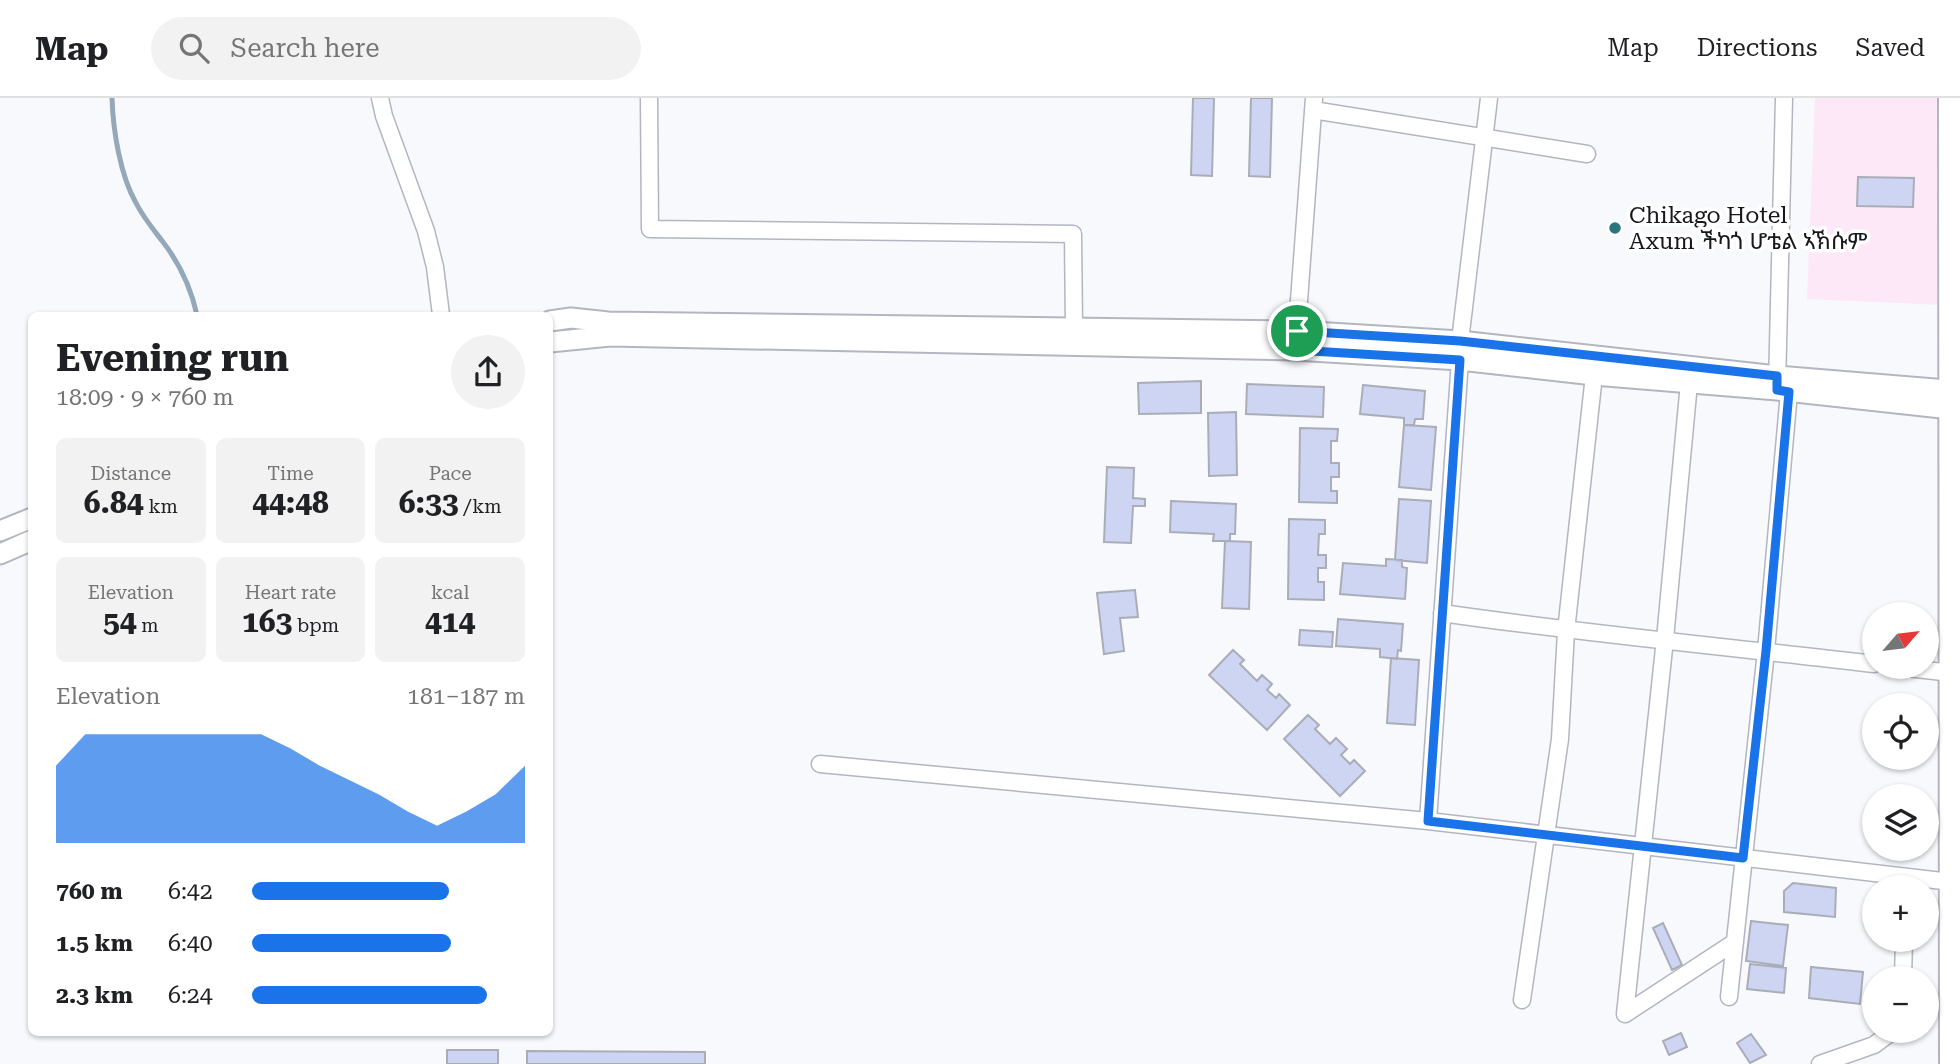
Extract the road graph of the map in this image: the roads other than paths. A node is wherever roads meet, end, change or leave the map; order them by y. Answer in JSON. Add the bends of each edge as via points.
{"nodes":[{"id":1,"x":380,"y":98,"type":"edge"},
{"id":2,"x":649,"y":98,"type":"edge"},
{"id":3,"x":1489,"y":98,"type":"edge"},
{"id":4,"x":1783,"y":98,"type":"edge"},
{"id":5,"x":1952,"y":98,"type":"edge"},
{"id":6,"x":1313,"y":104,"type":"edge"},
{"id":7,"x":1485,"y":138,"type":"junction"},
{"id":8,"x":1587,"y":154,"type":"dead end"},
{"id":9,"x":441,"y":312,"type":"edge"},
{"id":10,"x":553,"y":321,"type":"edge"},
{"id":11,"x":1074,"y":327,"type":"junction"},
{"id":12,"x":1296,"y":340,"type":"junction"},
{"id":13,"x":553,"y":342,"type":"edge"},
{"id":14,"x":1460,"y":351,"type":"junction"},
{"id":15,"x":1594,"y":375,"type":"junction"},
{"id":16,"x":1689,"y":383,"type":"junction"},
{"id":17,"x":1781,"y":386,"type":"junction"},
{"id":18,"x":1956,"y":409,"type":"edge"},
{"id":19,"x":28,"y":519,"type":"edge"},
{"id":20,"x":0,"y":531,"type":"edge"},
{"id":21,"x":28,"y":542,"type":"edge"},
{"id":22,"x":0,"y":554,"type":"edge"},
{"id":23,"x":1443,"y":613,"type":"junction"},
{"id":24,"x":1566,"y":631,"type":"junction"},
{"id":25,"x":1665,"y":639,"type":"junction"},
{"id":26,"x":1766,"y":651,"type":"junction"},
{"id":27,"x":1862,"y":663,"type":"edge"},
{"id":28,"x":1939,"y":672,"type":"edge"},
{"id":29,"x":1952,"y":673,"type":"junction"},
{"id":30,"x":820,"y":764,"type":"dead end"},
{"id":31,"x":1428,"y":821,"type":"junction"},
{"id":32,"x":1546,"y":834,"type":"junction"},
{"id":33,"x":1641,"y":846,"type":"junction"},
{"id":34,"x":1743,"y":858,"type":"junction"},
{"id":35,"x":1957,"y":875,"type":"edge"},
{"id":36,"x":1862,"y":876,"type":"edge"},
{"id":37,"x":1939,"y":877,"type":"edge"},
{"id":38,"x":1735,"y":942,"type":"junction"},
{"id":39,"x":1729,"y":997,"type":"dead end"},
{"id":40,"x":1522,"y":1000,"type":"dead end"},
{"id":41,"x":1877,"y":1043,"type":"edge"},
{"id":42,"x":1820,"y":1064,"type":"edge"},
{"id":43,"x":1953,"y":1064,"type":"edge"}],
"edges":[{"from":1,"to":9,"type":"street","via":[[426,231]]},
{"from":2,"to":11,"type":"street","via":[[650,229],[1073,234]]},
{"from":3,"to":7,"type":"street"},
{"from":4,"to":17,"type":"street"},
{"from":5,"to":18,"type":"highway"},
{"from":6,"to":7,"type":"street"},
{"from":6,"to":12,"type":"street"},
{"from":7,"to":8,"type":"street"},
{"from":7,"to":14,"type":"street"},
{"from":10,"to":11,"type":"street"},
{"from":11,"to":12,"type":"street"},
{"from":12,"to":13,"type":"street","via":[[610,337]]},
{"from":12,"to":14,"type":"street"},
{"from":14,"to":15,"type":"street"},
{"from":14,"to":17,"type":"street"},
{"from":14,"to":23,"type":"street"},
{"from":15,"to":16,"type":"street"},
{"from":15,"to":24,"type":"street"},
{"from":16,"to":17,"type":"street"},
{"from":16,"to":25,"type":"street"},
{"from":17,"to":18,"type":"street"},
{"from":17,"to":26,"type":"street"},
{"from":18,"to":29,"type":"highway"},
{"from":19,"to":20,"type":"street"},
{"from":21,"to":22,"type":"street"},
{"from":23,"to":24,"type":"street"},
{"from":23,"to":31,"type":"street"},
{"from":24,"to":25,"type":"street"},
{"from":24,"to":32,"type":"street","via":[[1560,738]]},
{"from":25,"to":26,"type":"street"},
{"from":25,"to":33,"type":"street"},
{"from":26,"to":27,"type":"street"},
{"from":26,"to":34,"type":"street"},
{"from":28,"to":29,"type":"street"},
{"from":29,"to":35,"type":"highway"},
{"from":30,"to":31,"type":"street"},
{"from":31,"to":32,"type":"street"},
{"from":32,"to":33,"type":"street"},
{"from":32,"to":40,"type":"street"},
{"from":33,"to":34,"type":"street"},
{"from":33,"to":38,"type":"street","via":[[1625,1014]]},
{"from":34,"to":36,"type":"street"},
{"from":34,"to":38,"type":"street"},
{"from":35,"to":37,"type":"street"},
{"from":35,"to":43,"type":"highway"},
{"from":38,"to":39,"type":"street"},
{"from":41,"to":42,"type":"street"}]}
